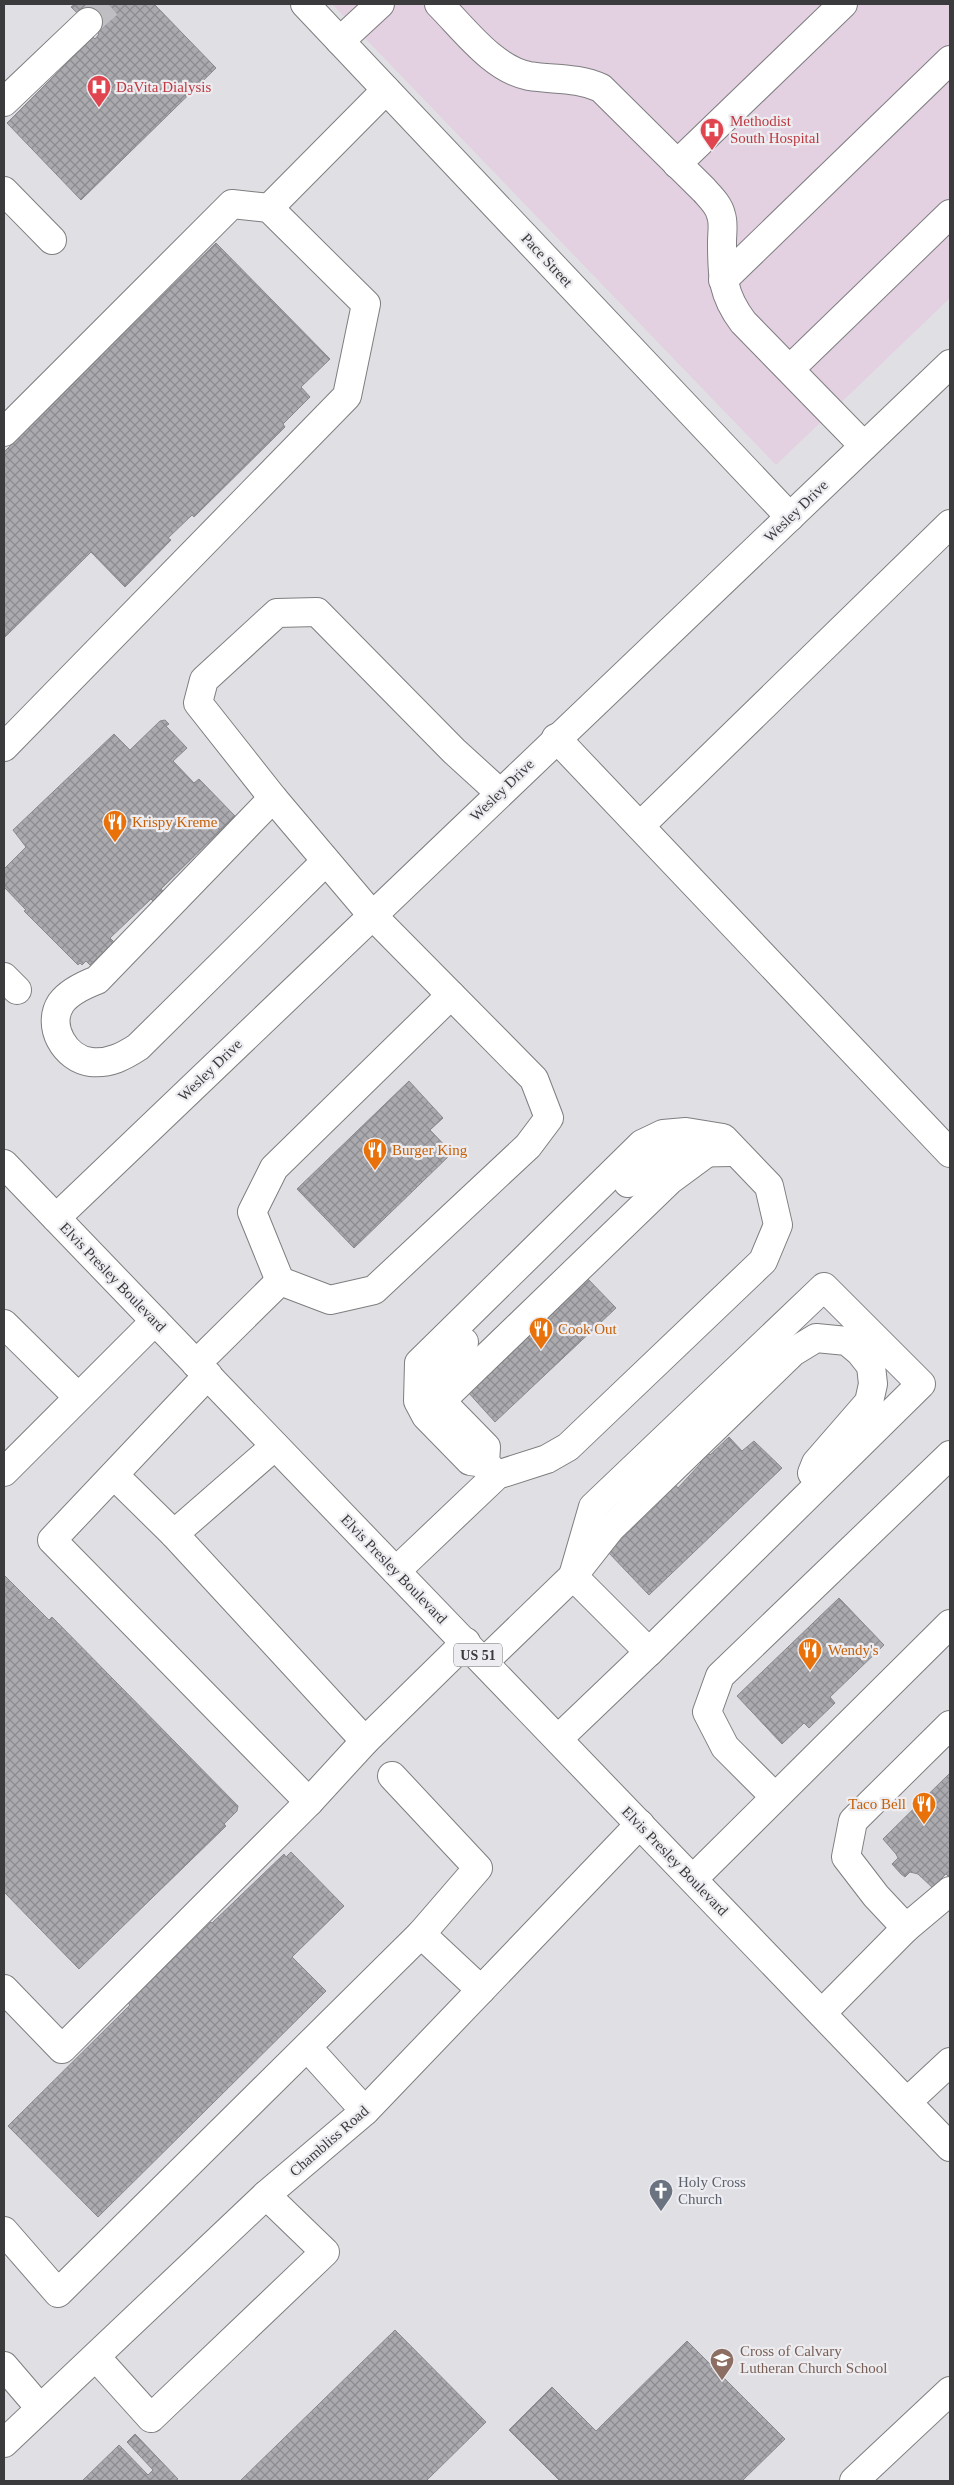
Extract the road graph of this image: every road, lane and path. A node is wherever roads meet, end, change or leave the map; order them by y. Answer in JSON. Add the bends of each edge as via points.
{"nodes":[{"id":1,"x":305,"y":4,"type":"edge"},
{"id":2,"x":380,"y":4,"type":"edge"},
{"id":3,"x":440,"y":4,"type":"edge"},
{"id":4,"x":843,"y":4,"type":"edge"},
{"id":5,"x":88,"y":22,"type":"tunnel mouth"},
{"id":6,"x":340,"y":42,"type":"junction"},
{"id":7,"x":950,"y":60,"type":"edge"},
{"id":8,"x":386,"y":90,"type":"junction"},
{"id":9,"x":4,"y":102,"type":"edge"},
{"id":10,"x":678,"y":164,"type":"junction"},
{"id":11,"x":4,"y":191,"type":"edge"},
{"id":12,"x":270,"y":208,"type":"junction"},
{"id":13,"x":950,"y":214,"type":"edge"},
{"id":14,"x":52,"y":240,"type":"dead end"},
{"id":15,"x":723,"y":280,"type":"junction"},
{"id":16,"x":950,"y":364,"type":"edge"},
{"id":17,"x":790,"y":369,"type":"junction"},
{"id":18,"x":4,"y":432,"type":"edge"},
{"id":19,"x":864,"y":446,"type":"junction"},
{"id":20,"x":790,"y":517,"type":"junction"},
{"id":21,"x":950,"y":524,"type":"edge"},
{"id":22,"x":556,"y":738,"type":"junction"},
{"id":23,"x":4,"y":747,"type":"edge"},
{"id":24,"x":500,"y":793,"type":"junction"},
{"id":25,"x":273,"y":798,"type":"junction"},
{"id":26,"x":640,"y":826,"type":"junction"},
{"id":27,"x":326,"y":861,"type":"junction"},
{"id":28,"x":372,"y":916,"type":"junction"},
{"id":29,"x":451,"y":995,"type":"junction"},
{"id":30,"x":737,"y":1152,"type":"junction"},
{"id":31,"x":950,"y":1153,"type":"edge"},
{"id":32,"x":4,"y":1164,"type":"edge"},
{"id":33,"x":56,"y":1218,"type":"junction"},
{"id":34,"x":280,"y":1281,"type":"junction"},
{"id":35,"x":155,"y":1321,"type":"junction"},
{"id":36,"x":4,"y":1324,"type":"edge"},
{"id":37,"x":202,"y":1370,"type":"junction"},
{"id":38,"x":78,"y":1397,"type":"junction"},
{"id":39,"x":275,"y":1446,"type":"junction"},
{"id":40,"x":950,"y":1455,"type":"edge"},
{"id":41,"x":5,"y":1468,"type":"edge"},
{"id":42,"x":491,"y":1469,"type":"junction"},
{"id":43,"x":114,"y":1475,"type":"junction"},
{"id":44,"x":796,"y":1508,"type":"junction"},
{"id":45,"x":174,"y":1534,"type":"junction"},
{"id":46,"x":396,"y":1571,"type":"junction"},
{"id":47,"x":573,"y":1576,"type":"junction"},
{"id":48,"x":950,"y":1624,"type":"edge"},
{"id":49,"x":466,"y":1642,"type":"junction"},
{"id":50,"x":649,"y":1652,"type":"junction"},
{"id":51,"x":484,"y":1662,"type":"junction"},
{"id":52,"x":950,"y":1725,"type":"edge"},
{"id":53,"x":558,"y":1739,"type":"junction"},
{"id":54,"x":365,"y":1741,"type":"junction"},
{"id":55,"x":392,"y":1776,"type":"dead end"},
{"id":56,"x":775,"y":1797,"type":"junction"},
{"id":57,"x":309,"y":1802,"type":"junction"},
{"id":58,"x":640,"y":1824,"type":"junction"},
{"id":59,"x":693,"y":1879,"type":"junction"},
{"id":60,"x":950,"y":1891,"type":"edge"},
{"id":61,"x":906,"y":1928,"type":"junction"},
{"id":62,"x":421,"y":1934,"type":"junction"},
{"id":63,"x":4,"y":1989,"type":"edge"},
{"id":64,"x":481,"y":1990,"type":"junction"},
{"id":65,"x":822,"y":2013,"type":"junction"},
{"id":66,"x":307,"y":2047,"type":"junction"},
{"id":67,"x":950,"y":2062,"type":"edge"},
{"id":68,"x":907,"y":2102,"type":"junction"},
{"id":69,"x":365,"y":2111,"type":"junction"},
{"id":70,"x":950,"y":2147,"type":"edge"},
{"id":71,"x":266,"y":2195,"type":"junction"},
{"id":72,"x":4,"y":2231,"type":"edge"},
{"id":73,"x":96,"y":2357,"type":"junction"},
{"id":74,"x":4,"y":2366,"type":"edge"},
{"id":75,"x":950,"y":2391,"type":"edge"},
{"id":76,"x":40,"y":2408,"type":"junction"},
{"id":77,"x":4,"y":2443,"type":"edge"},
{"id":78,"x":854,"y":2481,"type":"edge"}],
"edges":[{"from":1,"to":6,"type":"street","name":"Pace Street"},
{"from":2,"to":6,"type":"street"},
{"from":3,"to":10,"type":"street","via":[[503,67],[530,76],[587,82],[601,88]]},
{"from":4,"to":10,"type":"street"},
{"from":5,"to":9,"type":"street"},
{"from":6,"to":8,"type":"street","name":"Pace Street"},
{"from":7,"to":15,"type":"street"},
{"from":8,"to":12,"type":"street"},
{"from":8,"to":20,"type":"street","name":"Pace Street"},
{"from":10,"to":15,"type":"street","via":[[716,203],[721,214]]},
{"from":11,"to":14,"type":"street"},
{"from":12,"to":18,"type":"street","via":[[232,204]]},
{"from":12,"to":23,"type":"street","via":[[366,304],[347,396]]},
{"from":13,"to":17,"type":"street"},
{"from":15,"to":17,"type":"street","via":[[732,307],[743,322]]},
{"from":16,"to":19,"type":"street","name":"Wesley Drive"},
{"from":17,"to":19,"type":"street"},
{"from":19,"to":20,"type":"street","name":"Wesley Drive"},
{"from":20,"to":22,"type":"street","name":"Wesley Drive"},
{"from":21,"to":26,"type":"street"},
{"from":22,"to":24,"type":"street","name":"Wesley Drive"},
{"from":22,"to":26,"type":"street"},
{"from":24,"to":25,"type":"street","via":[[317,612],[277,613],[204,680],[198,703]]},
{"from":24,"to":28,"type":"street","name":"Wesley Drive"},
{"from":25,"to":27,"type":"street"},
{"from":25,"to":27,"type":"street","via":[[97,980],[72,992],[62,1003],[55,1016],[56,1029],[67,1050],[90,1062],[104,1062],[120,1058],[138,1047]]},
{"from":26,"to":31,"type":"street"},
{"from":27,"to":28,"type":"street"},
{"from":28,"to":29,"type":"street"},
{"from":28,"to":33,"type":"street","name":"Wesley Drive"},
{"from":29,"to":34,"type":"street","via":[[274,1168],[252,1212]]},
{"from":29,"to":34,"type":"street","via":[[534,1079],[549,1118],[528,1146],[374,1290],[330,1300]]},
{"from":30,"to":42,"type":"street","via":[[769,1186],[778,1225],[762,1261],[568,1447],[547,1459]]},
{"from":30,"to":42,"type":"street","via":[[676,1153],[652,1160],[443,1363],[432,1384],[441,1401],[486,1447]]},
{"from":30,"to":42,"type":"street","via":[[723,1138],[686,1132],[663,1134],[642,1144],[418,1363],[418,1401],[426,1416],[470,1462]]},
{"from":32,"to":33,"type":"street","name":"Elvis Presley Boulevard","number":"US 51"},
{"from":33,"to":35,"type":"street","name":"Elvis Presley Boulevard","number":"US 51"},
{"from":34,"to":37,"type":"street"},
{"from":35,"to":37,"type":"street","name":"Elvis Presley Boulevard","number":"US 51"},
{"from":35,"to":38,"type":"street"},
{"from":36,"to":38,"type":"street"},
{"from":37,"to":39,"type":"street","name":"Elvis Presley Boulevard","number":"US 51"},
{"from":37,"to":43,"type":"street"},
{"from":38,"to":41,"type":"street"},
{"from":39,"to":45,"type":"street"},
{"from":39,"to":46,"type":"street","name":"Elvis Presley Boulevard","number":"US 51"},
{"from":40,"to":56,"type":"street","via":[[720,1676],[707,1712],[725,1747]]},
{"from":42,"to":46,"type":"street"},
{"from":43,"to":45,"type":"street"},
{"from":43,"to":57,"type":"street","via":[[52,1540]]},
{"from":44,"to":47,"type":"street","via":[[816,1463],[869,1402],[873,1384],[871,1366],[846,1341],[816,1338],[793,1352],[610,1529]]},
{"from":44,"to":47,"type":"street","via":[[921,1384],[824,1287],[593,1507]]},
{"from":44,"to":50,"type":"street"},
{"from":45,"to":54,"type":"street"},
{"from":46,"to":49,"type":"street","name":"Elvis Presley Boulevard","number":"US 51"},
{"from":47,"to":50,"type":"street"},
{"from":47,"to":51,"type":"street"},
{"from":48,"to":56,"type":"street"},
{"from":49,"to":51,"type":"street","name":"Elvis Presley Boulevard","number":"US 51"},
{"from":49,"to":54,"type":"street"},
{"from":50,"to":53,"type":"street"},
{"from":51,"to":53,"type":"street","name":"Elvis Presley Boulevard","number":"US 51"},
{"from":52,"to":61,"type":"street","via":[[853,1821],[846,1857]]},
{"from":53,"to":58,"type":"street","name":"Elvis Presley Boulevard","number":"US 51"},
{"from":54,"to":57,"type":"street"},
{"from":55,"to":62,"type":"street","via":[[478,1868]]},
{"from":56,"to":59,"type":"street"},
{"from":57,"to":63,"type":"street","via":[[62,2049]]},
{"from":58,"to":59,"type":"street","name":"Elvis Presley Boulevard","number":"US 51"},
{"from":58,"to":64,"type":"street","name":"Chambliss Road"},
{"from":59,"to":65,"type":"street","name":"Elvis Presley Boulevard","number":"US 51"},
{"from":60,"to":61,"type":"street"},
{"from":61,"to":65,"type":"street"},
{"from":62,"to":64,"type":"street"},
{"from":62,"to":66,"type":"street"},
{"from":64,"to":69,"type":"street","name":"Chambliss Road"},
{"from":65,"to":68,"type":"street","name":"Elvis Presley Boulevard","number":"US 51"},
{"from":66,"to":69,"type":"street"},
{"from":66,"to":72,"type":"street","via":[[58,2293]]},
{"from":67,"to":68,"type":"street"},
{"from":68,"to":70,"type":"street","name":"Elvis Presley Boulevard","number":"US 51"},
{"from":69,"to":71,"type":"street","name":"Chambliss Road"},
{"from":71,"to":73,"type":"street","name":"Chambliss Road"},
{"from":71,"to":73,"type":"street","via":[[325,2252],[150,2418]]},
{"from":73,"to":76,"type":"street","name":"Chambliss Road"},
{"from":74,"to":76,"type":"street"},
{"from":75,"to":78,"type":"street"},
{"from":76,"to":77,"type":"street","name":"Chambliss Road"}]}
